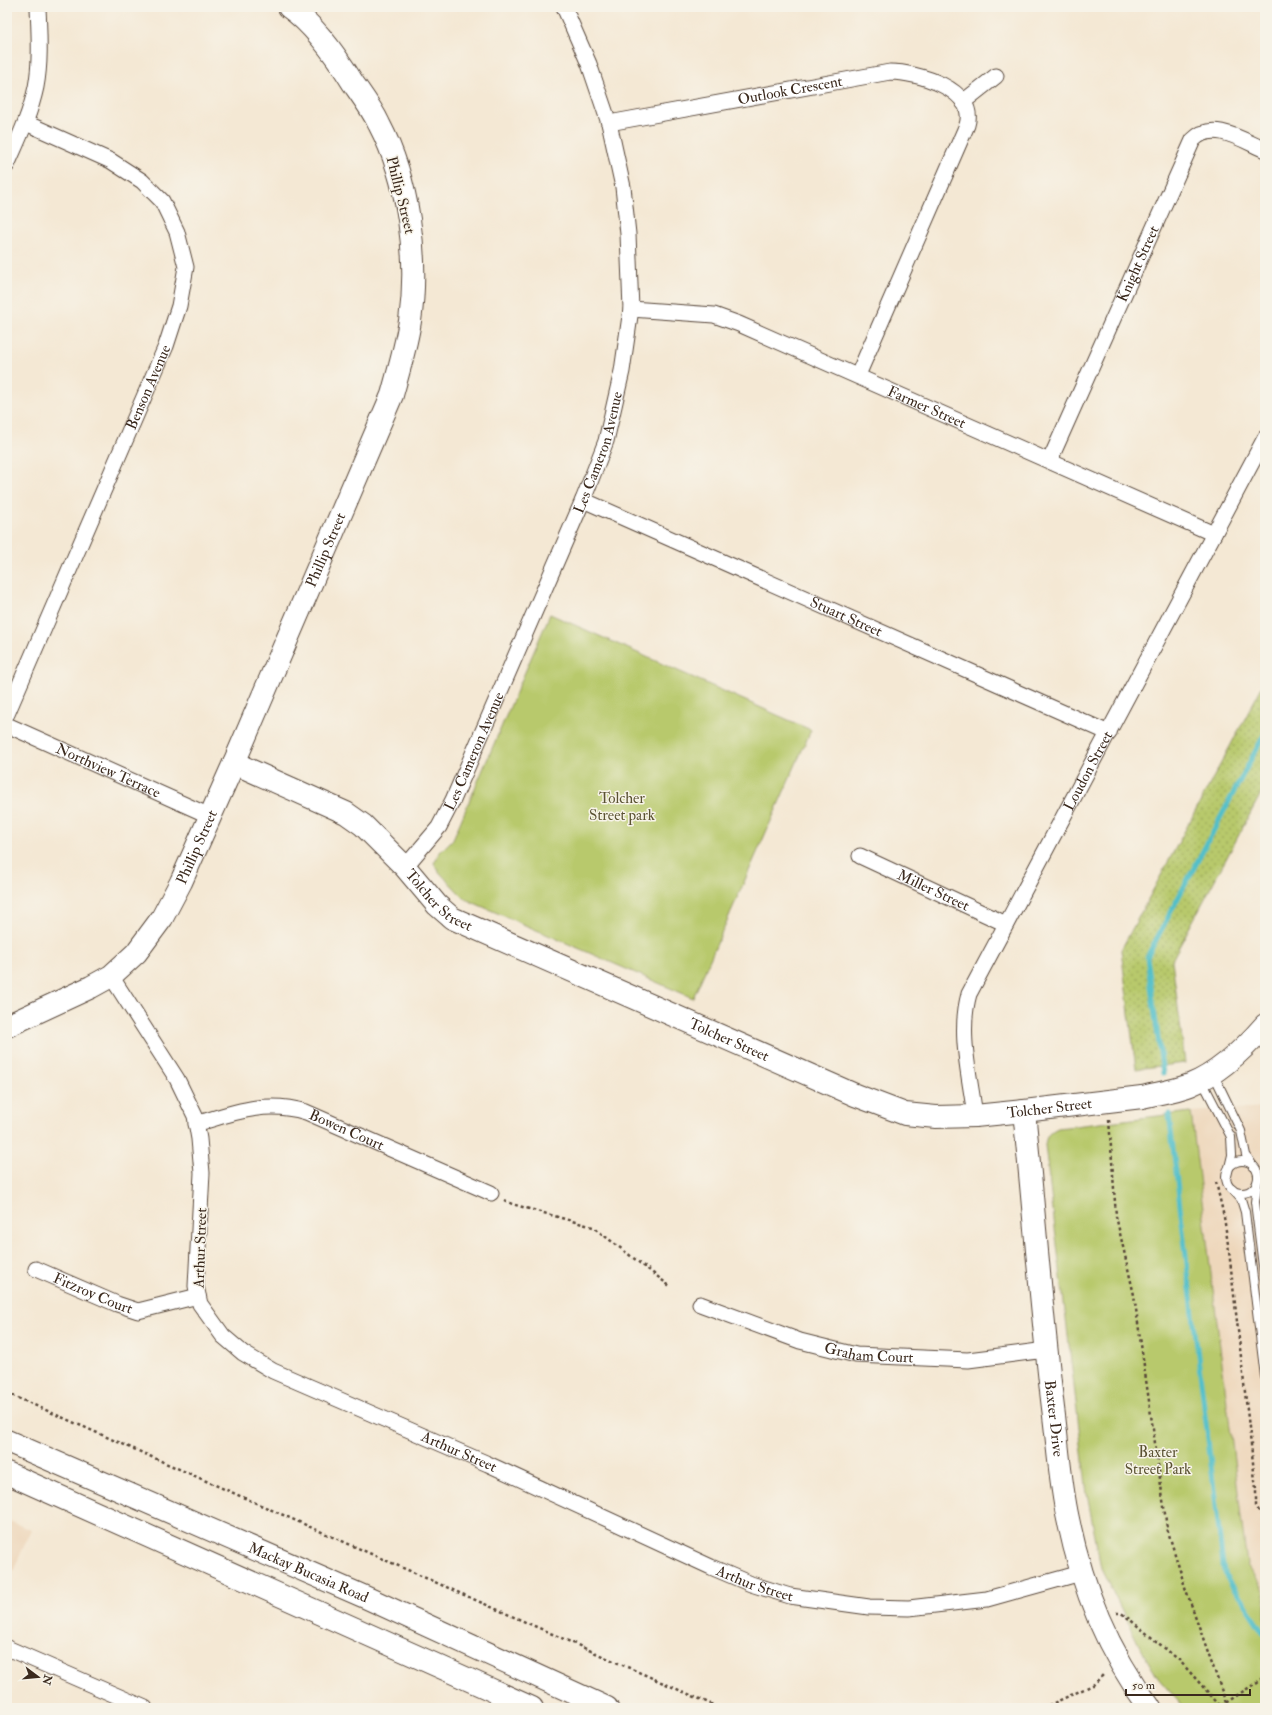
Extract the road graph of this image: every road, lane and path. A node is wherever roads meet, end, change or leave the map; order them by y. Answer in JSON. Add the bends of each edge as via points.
{"nodes":[{"id":1,"x":38,"y":7,"type":"edge"},
{"id":2,"x":564,"y":7,"type":"edge"},
{"id":3,"x":293,"y":8,"type":"edge"},
{"id":4,"x":996,"y":76,"type":"dead end"},
{"id":5,"x":963,"y":102,"type":"junction"},
{"id":6,"x":26,"y":123,"type":"junction"},
{"id":7,"x":609,"y":123,"type":"junction"},
{"id":8,"x":1265,"y":150,"type":"edge"},
{"id":9,"x":7,"y":165,"type":"edge"},
{"id":10,"x":631,"y":309,"type":"junction"},
{"id":11,"x":858,"y":375,"type":"junction"},
{"id":12,"x":1265,"y":438,"type":"edge"},
{"id":13,"x":1050,"y":460,"type":"junction"},
{"id":14,"x":583,"y":500,"type":"junction"},
{"id":15,"x":1214,"y":534,"type":"junction"},
{"id":16,"x":7,"y":714,"type":"edge"},
{"id":17,"x":7,"y":725,"type":"edge"},
{"id":18,"x":1109,"y":733,"type":"junction"},
{"id":19,"x":234,"y":764,"type":"junction"},
{"id":20,"x":210,"y":816,"type":"junction"},
{"id":21,"x":860,"y":856,"type":"dead end"},
{"id":22,"x":405,"y":867,"type":"junction"},
{"id":23,"x":1006,"y":924,"type":"junction"},
{"id":24,"x":111,"y":976,"type":"junction"},
{"id":25,"x":1265,"y":1025,"type":"edge"},
{"id":26,"x":7,"y":1026,"type":"edge"},
{"id":27,"x":1207,"y":1076,"type":"junction"},
{"id":28,"x":1024,"y":1111,"type":"junction"},
{"id":29,"x":975,"y":1116,"type":"junction"},
{"id":30,"x":1109,"y":1118,"type":"dead end"},
{"id":31,"x":196,"y":1124,"type":"junction"},
{"id":32,"x":1253,"y":1166,"type":"junction"},
{"id":33,"x":1227,"y":1176,"type":"junction"},
{"id":34,"x":1216,"y":1178,"type":"dead end"},
{"id":35,"x":1258,"y":1179,"type":"junction"},
{"id":36,"x":1232,"y":1189,"type":"junction"},
{"id":37,"x":491,"y":1193,"type":"joint"},
{"id":38,"x":36,"y":1269,"type":"dead end"},
{"id":39,"x":1265,"y":1282,"type":"edge"},
{"id":40,"x":671,"y":1287,"type":"dead end"},
{"id":41,"x":198,"y":1296,"type":"junction"},
{"id":42,"x":700,"y":1304,"type":"dead end"},
{"id":43,"x":1046,"y":1350,"type":"junction"},
{"id":44,"x":1265,"y":1377,"type":"edge"},
{"id":45,"x":7,"y":1393,"type":"edge"},
{"id":46,"x":7,"y":1441,"type":"edge"},
{"id":47,"x":7,"y":1473,"type":"edge"},
{"id":48,"x":1265,"y":1521,"type":"edge"},
{"id":49,"x":1081,"y":1573,"type":"junction"},
{"id":50,"x":1109,"y":1615,"type":"dead end"},
{"id":51,"x":7,"y":1648,"type":"edge"},
{"id":52,"x":1265,"y":1676,"type":"edge"},
{"id":53,"x":1107,"y":1680,"type":"dead end"},
{"id":54,"x":1226,"y":1703,"type":"junction"},
{"id":55,"x":1222,"y":1707,"type":"edge"},
{"id":56,"x":145,"y":1708,"type":"edge"},
{"id":57,"x":532,"y":1708,"type":"edge"},
{"id":58,"x":607,"y":1708,"type":"edge"},
{"id":59,"x":720,"y":1708,"type":"edge"},
{"id":60,"x":1043,"y":1708,"type":"edge"},
{"id":61,"x":1150,"y":1708,"type":"edge"}],
"edges":[{"from":1,"to":6,"type":"street","via":[[39,58],[36,87]]},
{"from":2,"to":7,"type":"street","name":"Les Cameron Avenue","via":[[589,64]]},
{"from":3,"to":19,"type":"street","name":"Phillip Street","via":[[344,67],[380,124],[399,173],[411,224],[413,276],[410,320],[392,394]]},
{"from":4,"to":5,"type":"street"},
{"from":5,"to":7,"type":"street","name":"Outlook Crescent","via":[[952,90],[930,80],[903,72],[890,72]]},
{"from":5,"to":11,"type":"street","via":[[969,116],[966,130]]},
{"from":6,"to":9,"type":"street"},
{"from":6,"to":16,"type":"street","name":"Benson Avenue","via":[[111,161],[142,181],[162,201],[177,232],[186,267],[179,306],[166,346]]},
{"from":7,"to":10,"type":"street","name":"Les Cameron Avenue","via":[[623,187]]},
{"from":8,"to":13,"type":"street","name":"Knight Street","via":[[1217,130],[1202,132],[1193,140]]},
{"from":10,"to":11,"type":"street","name":"Farmer Street","via":[[714,315]]},
{"from":10,"to":14,"type":"street","name":"Les Cameron Avenue","via":[[622,371],[606,441]]},
{"from":11,"to":13,"type":"street","name":"Farmer Street"},
{"from":12,"to":15,"type":"street","name":"Loudon Street"},
{"from":13,"to":15,"type":"street","name":"Farmer Street"},
{"from":14,"to":18,"type":"street","name":"Stuart Street"},
{"from":14,"to":22,"type":"street","name":"Les Cameron Avenue","via":[[453,800],[439,827]]},
{"from":15,"to":18,"type":"street","name":"Loudon Street"},
{"from":17,"to":20,"type":"street","name":"Northview Terrace"},
{"from":18,"to":23,"type":"street","name":"Loudon Street"},
{"from":19,"to":20,"type":"street","name":"Phillip Street"},
{"from":19,"to":22,"type":"street","name":"Tolcher Street","via":[[346,813],[363,825]]},
{"from":20,"to":24,"type":"street","name":"Phillip Street","via":[[162,918],[136,953]]},
{"from":21,"to":23,"type":"street","name":"Miller Street"},
{"from":22,"to":29,"type":"street","name":"Tolcher Street","via":[[436,905],[452,918],[848,1091],[905,1114],[936,1117]]},
{"from":23,"to":29,"type":"street","name":"Loudon Street","via":[[976,980],[964,1011],[965,1043]]},
{"from":24,"to":26,"type":"street","name":"Phillip Street"},
{"from":24,"to":31,"type":"street","name":"Arthur Street","via":[[177,1079],[195,1116]]},
{"from":25,"to":27,"type":"street","name":"Tolcher Street","via":[[1250,1043]]},
{"from":27,"to":28,"type":"street","name":"Tolcher Street","via":[[1176,1089],[1142,1097]]},
{"from":27,"to":32,"type":"lane","via":[[1241,1131],[1246,1155]]},
{"from":27,"to":33,"type":"lane","via":[[1231,1137],[1232,1155]]},
{"from":28,"to":29,"type":"street","name":"Tolcher Street"},
{"from":28,"to":43,"type":"street","name":"Baxter Drive"},
{"from":30,"to":54,"type":"path","via":[[1116,1216],[1134,1295],[1167,1528]]},
{"from":31,"to":37,"type":"street","name":"Bowen Court","via":[[247,1108],[289,1107],[306,1112]]},
{"from":31,"to":41,"type":"street","name":"Arthur Street","via":[[200,1139],[202,1173],[196,1286]]},
{"from":32,"to":33,"type":"lane","via":[[1244,1161],[1237,1163],[1231,1167]]},
{"from":32,"to":35,"type":"lane"},
{"from":33,"to":36,"type":"lane"},
{"from":34,"to":48,"type":"path","via":[[1230,1259],[1256,1506]]},
{"from":35,"to":36,"type":"lane","via":[[1254,1188],[1248,1192],[1241,1193]]},
{"from":35,"to":39,"type":"lane","via":[[1256,1202]]},
{"from":36,"to":44,"type":"lane","via":[[1242,1201],[1245,1212]]},
{"from":37,"to":40,"type":"path","via":[[512,1204],[593,1227]]},
{"from":38,"to":41,"type":"street","name":"Fitzroy Court","via":[[138,1311]]},
{"from":41,"to":49,"type":"street","name":"Arthur Street","via":[[200,1304],[223,1336],[243,1353],[273,1371],[482,1461],[751,1584],[790,1596],[832,1603],[909,1608],[987,1599]]},
{"from":42,"to":43,"type":"street","name":"Graham Court","via":[[800,1341],[856,1355],[968,1360]]},
{"from":43,"to":49,"type":"street","name":"Baxter Drive","via":[[1068,1518]]},
{"from":45,"to":59,"type":"path"},
{"from":46,"to":58,"type":"street","name":"Mackay Bucasia Road","via":[[365,1597]]},
{"from":47,"to":57,"type":"street","name":"Mackay Bucasia Road"},
{"from":49,"to":61,"type":"street","name":"Baxter Drive","via":[[1097,1620],[1107,1640],[1131,1683]]},
{"from":50,"to":55,"type":"path","via":[[1120,1613],[1154,1638],[1179,1660]]},
{"from":51,"to":56,"type":"street"},
{"from":52,"to":54,"type":"path"},
{"from":53,"to":60,"type":"path","via":[[1103,1675],[1093,1685]]},
{"from":54,"to":55,"type":"path"}]}
